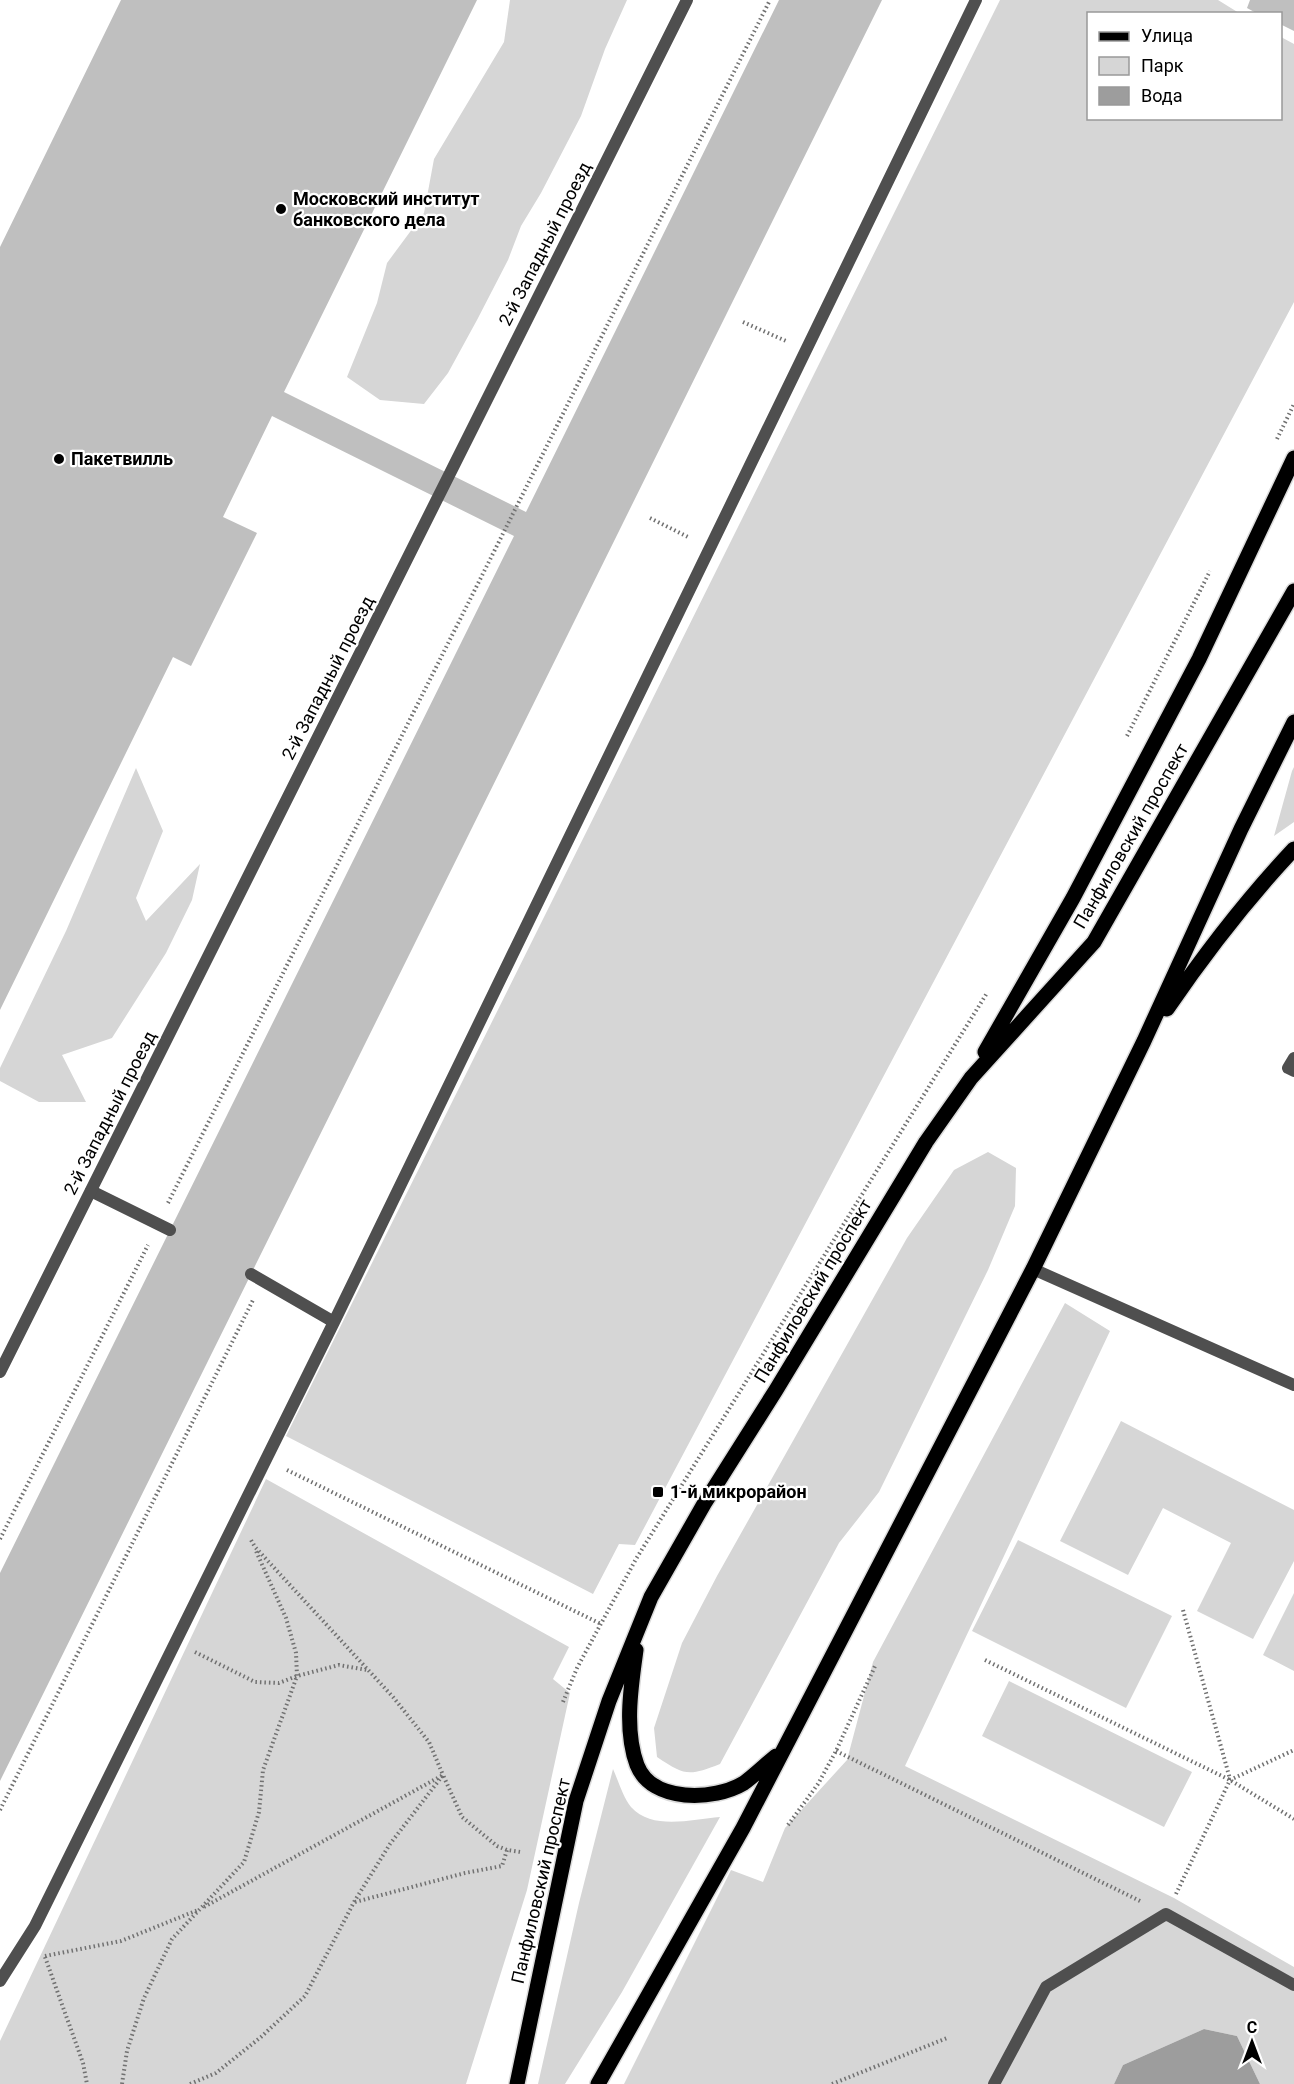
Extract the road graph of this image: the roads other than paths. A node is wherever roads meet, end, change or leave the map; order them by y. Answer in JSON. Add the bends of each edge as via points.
{"nodes":[{"id":1,"x":687,"y":0,"type":"edge"},
{"id":2,"x":976,"y":0,"type":"edge"},
{"id":3,"x":1294,"y":458,"type":"edge"},
{"id":4,"x":1294,"y":591,"type":"edge"},
{"id":5,"x":1294,"y":722,"type":"edge"},
{"id":6,"x":1294,"y":849,"type":"edge"},
{"id":7,"x":1144,"y":1041,"type":"junction"},
{"id":8,"x":1294,"y":1058,"type":"edge"},
{"id":9,"x":1294,"y":1071,"type":"edge"},
{"id":10,"x":970,"y":1078,"type":"junction"},
{"id":11,"x":91,"y":1191,"type":"junction"},
{"id":12,"x":170,"y":1230,"type":"dead end"},
{"id":13,"x":1033,"y":1269,"type":"junction"},
{"id":14,"x":251,"y":1274,"type":"dead end"},
{"id":15,"x":334,"y":1322,"type":"junction"},
{"id":16,"x":0,"y":1372,"type":"edge"},
{"id":17,"x":1294,"y":1384,"type":"edge"},
{"id":18,"x":640,"y":1624,"type":"junction"},
{"id":19,"x":782,"y":1750,"type":"junction"},
{"id":20,"x":0,"y":1981,"type":"edge"},
{"id":21,"x":1294,"y":1985,"type":"edge"},
{"id":22,"x":517,"y":2084,"type":"edge"},
{"id":23,"x":598,"y":2084,"type":"edge"},
{"id":24,"x":994,"y":2084,"type":"edge"}],
"edges":[{"from":1,"to":11,"type":"street","name":"2-й Западный проезд"},
{"from":2,"to":15,"type":"street"},
{"from":3,"to":10,"type":"main road","via":[[1193,670],[1073,898]]},
{"from":4,"to":10,"type":"main road","name":"Панфиловский проспект","via":[[1094,942]]},
{"from":5,"to":7,"type":"main road"},
{"from":6,"to":7,"type":"main road","via":[[1212,945]]},
{"from":7,"to":13,"type":"main road"},
{"from":8,"to":9,"type":"street","via":[[1288,1068]]},
{"from":10,"to":18,"type":"main road","name":"Панфиловский проспект","via":[[926,1142],[704,1504]]},
{"from":11,"to":12,"type":"street"},
{"from":11,"to":16,"type":"street","name":"2-й Западный проезд"},
{"from":13,"to":17,"type":"street"},
{"from":13,"to":19,"type":"main road"},
{"from":14,"to":15,"type":"street"},
{"from":15,"to":20,"type":"street","via":[[35,1926]]},
{"from":18,"to":19,"type":"main road","via":[[632,1681],[631,1735],[637,1766],[647,1780],[667,1793],[691,1796],[719,1792],[743,1784]]},
{"from":18,"to":22,"type":"main road","name":"Панфиловский проспект","via":[[609,1701],[576,1802]]},
{"from":19,"to":23,"type":"main road","via":[[743,1828]]},
{"from":21,"to":24,"type":"street","via":[[1166,1914],[1046,1987]]}]}
